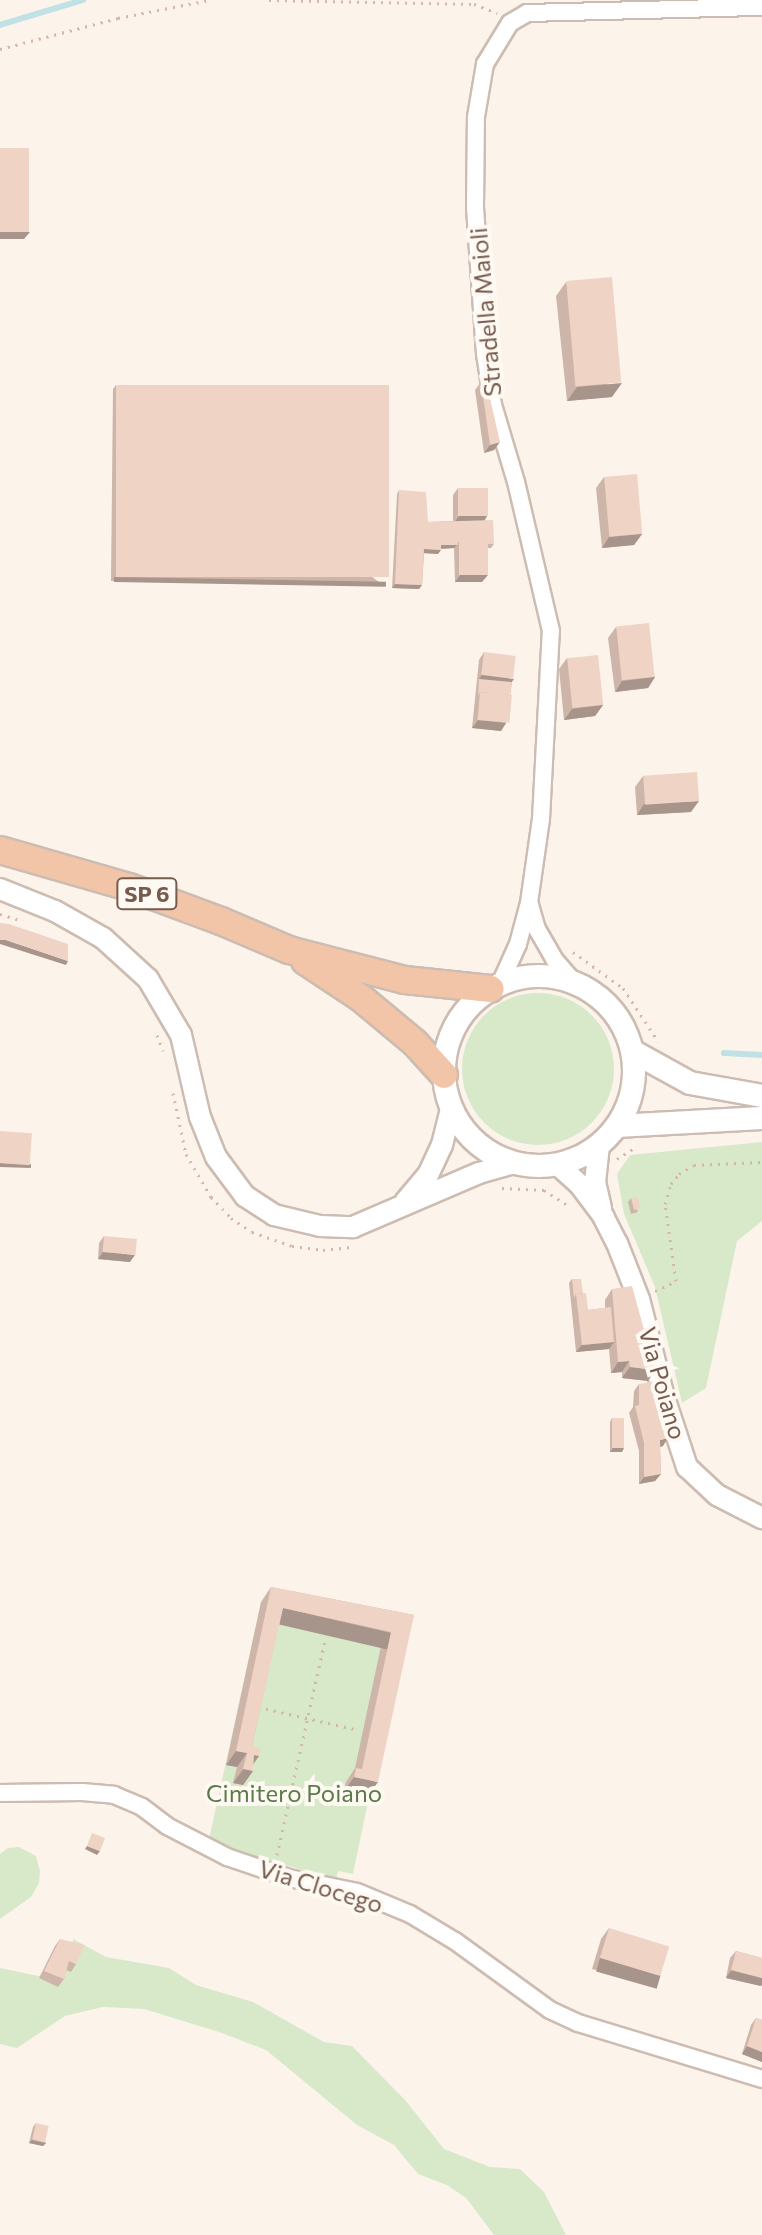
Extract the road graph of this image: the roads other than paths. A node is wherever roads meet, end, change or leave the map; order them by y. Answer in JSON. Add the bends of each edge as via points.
{"nodes":[{"id":1,"x":762,"y":7,"type":"edge"},
{"id":2,"x":0,"y":850,"type":"edge"},
{"id":3,"x":0,"y":889,"type":"edge"},
{"id":4,"x":529,"y":903,"type":"junction"},
{"id":5,"x":289,"y":950,"type":"junction"},
{"id":6,"x":575,"y":983,"type":"junction"},
{"id":7,"x":496,"y":987,"type":"junction"},
{"id":8,"x":632,"y":1051,"type":"junction"},
{"id":9,"x":444,"y":1075,"type":"junction"},
{"id":10,"x":762,"y":1096,"type":"edge"},
{"id":11,"x":451,"y":1108,"type":"junction"},
{"id":12,"x":762,"y":1118,"type":"edge"},
{"id":13,"x":617,"y":1126,"type":"junction"},
{"id":14,"x":607,"y":1153,"type":"junction"},
{"id":15,"x":513,"y":1163,"type":"junction"},
{"id":16,"x":558,"y":1165,"type":"junction"},
{"id":17,"x":402,"y":1205,"type":"junction"},
{"id":18,"x":603,"y":1216,"type":"junction"},
{"id":19,"x":762,"y":1518,"type":"edge"},
{"id":20,"x":0,"y":1793,"type":"edge"},
{"id":21,"x":762,"y":2079,"type":"edge"}],
"edges":[{"from":1,"to":4,"type":"street","name":"Stradella Maioli","via":[[533,12],[510,23],[482,75],[475,208],[485,354],[493,405],[551,631],[541,819]]},
{"from":2,"to":5,"type":"highway","number":"SP 6","via":[[129,887]]},
{"from":3,"to":17,"type":"street","via":[[103,938],[148,979],[181,1035],[200,1117],[216,1157],[245,1196],[274,1215],[320,1226],[353,1227]]},
{"from":4,"to":6,"type":"street","name":"Stradella Maioli","via":[[543,939]]},
{"from":4,"to":7,"type":"street","name":"Stradella Maioli","via":[[518,944]]},
{"from":5,"to":7,"type":"highway","via":[[405,980]]},
{"from":5,"to":9,"type":"highway","via":[[361,998]]},
{"from":6,"to":7,"type":"main road","via":[[537,976]]},
{"from":6,"to":8,"type":"main road","via":[[606,1003]]},
{"from":7,"to":9,"type":"main road","via":[[455,1025]]},
{"from":8,"to":10,"type":"main road","via":[[690,1083]]},
{"from":8,"to":13,"type":"main road","via":[[629,1103]]},
{"from":9,"to":11,"type":"main road"},
{"from":11,"to":15,"type":"main road","via":[[476,1143]]},
{"from":11,"to":17,"type":"street","via":[[428,1175]]},
{"from":12,"to":13,"type":"main road"},
{"from":13,"to":14,"type":"main road"},
{"from":14,"to":16,"type":"main road"},
{"from":14,"to":18,"type":"street","name":"Via Poiano","via":[[595,1182]]},
{"from":15,"to":16,"type":"main road"},
{"from":15,"to":17,"type":"street"},
{"from":16,"to":18,"type":"street","name":"Via Poiano"},
{"from":18,"to":19,"type":"street","name":"Via Poiano","via":[[639,1299],[687,1467],[717,1495]]},
{"from":20,"to":21,"type":"street","name":"Via Clocego","via":[[114,1795],[227,1857],[289,1878],[357,1892],[410,1914],[550,2010],[578,2023]]}]}
